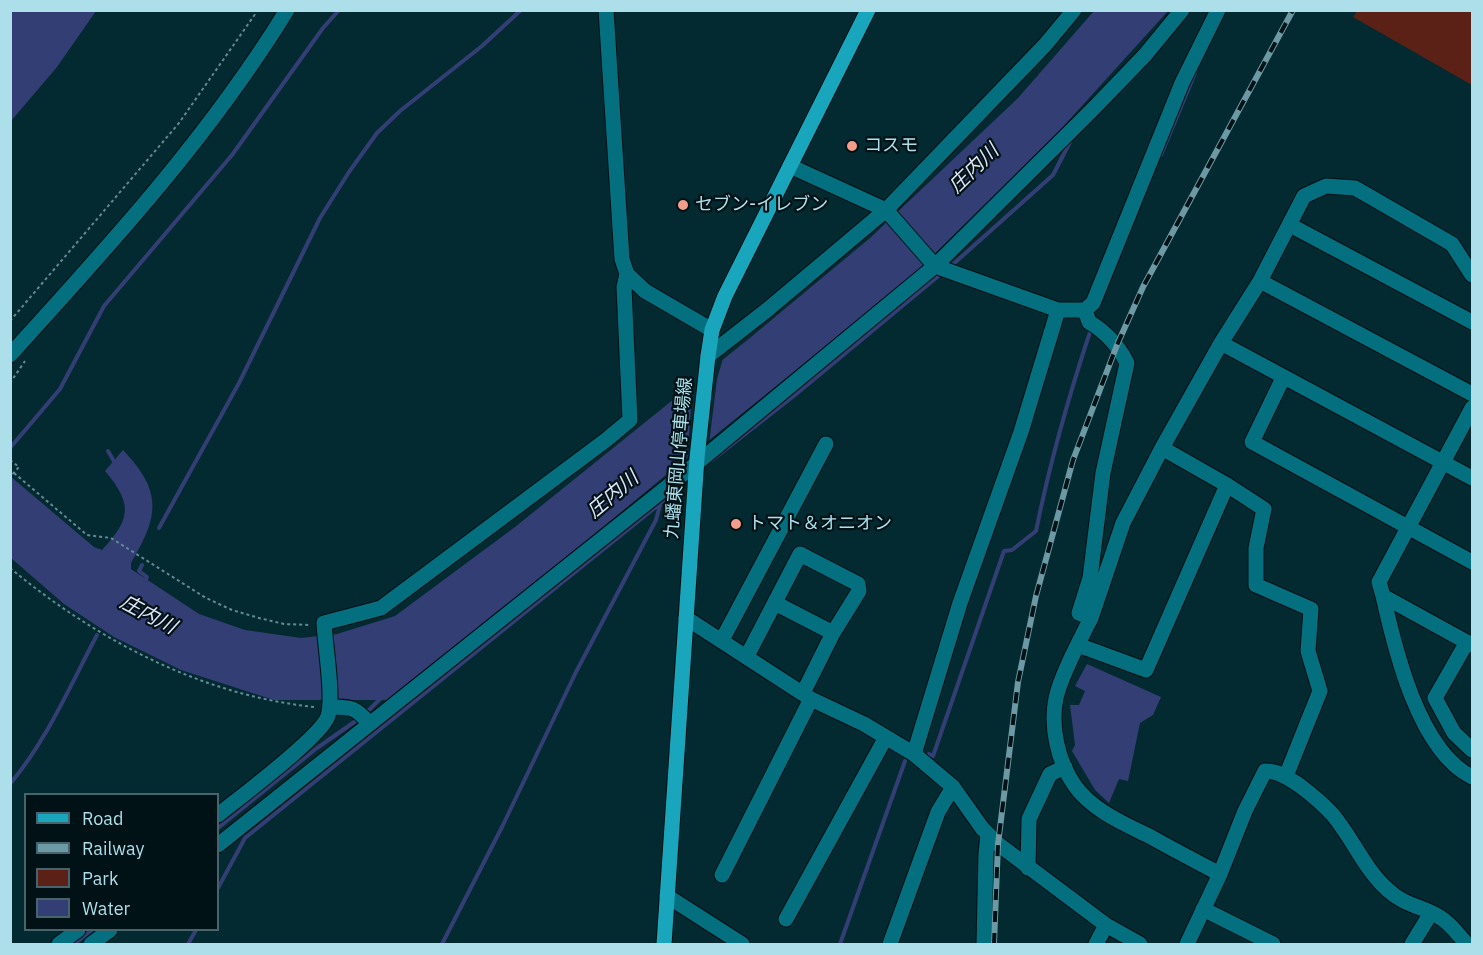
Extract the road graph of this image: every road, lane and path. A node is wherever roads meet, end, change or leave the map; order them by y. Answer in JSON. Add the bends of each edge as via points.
{"nodes":[{"id":1,"x":258,"y":10,"type":"edge"},
{"id":2,"x":287,"y":10,"type":"edge"},
{"id":3,"x":606,"y":10,"type":"edge"},
{"id":4,"x":868,"y":10,"type":"edge"},
{"id":5,"x":1074,"y":10,"type":"edge"},
{"id":6,"x":1182,"y":10,"type":"edge"},
{"id":7,"x":1218,"y":10,"type":"edge"},
{"id":8,"x":790,"y":166,"type":"junction"},
{"id":9,"x":887,"y":211,"type":"junction"},
{"id":10,"x":1290,"y":225,"type":"junction"},
{"id":11,"x":940,"y":267,"type":"junction"},
{"id":12,"x":627,"y":274,"type":"junction"},
{"id":13,"x":1473,"y":275,"type":"edge"},
{"id":14,"x":1260,"y":281,"type":"junction"},
{"id":15,"x":1058,"y":310,"type":"junction"},
{"id":16,"x":1090,"y":320,"type":"junction"},
{"id":17,"x":10,"y":321,"type":"edge"},
{"id":18,"x":1473,"y":322,"type":"edge"},
{"id":19,"x":712,"y":330,"type":"junction"},
{"id":20,"x":1221,"y":343,"type":"junction"},
{"id":21,"x":10,"y":355,"type":"edge"},
{"id":22,"x":707,"y":361,"type":"junction"},
{"id":23,"x":1284,"y":378,"type":"junction"},
{"id":24,"x":1473,"y":394,"type":"edge"},
{"id":25,"x":1473,"y":408,"type":"edge"},
{"id":26,"x":826,"y":444,"type":"dead end"},
{"id":27,"x":1162,"y":448,"type":"junction"},
{"id":28,"x":11,"y":460,"type":"edge"},
{"id":29,"x":697,"y":461,"type":"junction"},
{"id":30,"x":1443,"y":462,"type":"junction"},
{"id":31,"x":12,"y":475,"type":"edge"},
{"id":32,"x":1473,"y":478,"type":"edge"},
{"id":33,"x":1227,"y":485,"type":"junction"},
{"id":34,"x":1409,"y":527,"type":"junction"},
{"id":35,"x":1473,"y":562,"type":"edge"},
{"id":36,"x":10,"y":568,"type":"edge"},
{"id":37,"x":1383,"y":596,"type":"junction"},
{"id":38,"x":775,"y":603,"type":"junction"},
{"id":39,"x":686,"y":618,"type":"junction"},
{"id":40,"x":1091,"y":618,"type":"junction"},
{"id":41,"x":324,"y":626,"type":"junction"},
{"id":42,"x":833,"y":633,"type":"junction"},
{"id":43,"x":722,"y":640,"type":"junction"},
{"id":44,"x":1470,"y":643,"type":"edge"},
{"id":45,"x":1078,"y":645,"type":"junction"},
{"id":46,"x":747,"y":656,"type":"junction"},
{"id":47,"x":807,"y":696,"type":"junction"},
{"id":48,"x":330,"y":705,"type":"junction"},
{"id":49,"x":365,"y":719,"type":"junction"},
{"id":50,"x":886,"y":736,"type":"junction"},
{"id":51,"x":1473,"y":750,"type":"edge"},
{"id":52,"x":914,"y":754,"type":"junction"},
{"id":53,"x":1065,"y":767,"type":"junction"},
{"id":54,"x":1286,"y":776,"type":"junction"},
{"id":55,"x":1473,"y":777,"type":"edge"},
{"id":56,"x":953,"y":787,"type":"junction"},
{"id":57,"x":219,"y":814,"type":"edge"},
{"id":58,"x":988,"y":835,"type":"junction"},
{"id":59,"x":219,"y":844,"type":"edge"},
{"id":60,"x":1028,"y":868,"type":"junction"},
{"id":61,"x":1220,"y":874,"type":"junction"},
{"id":62,"x":722,"y":875,"type":"dead end"},
{"id":63,"x":667,"y":896,"type":"junction"},
{"id":64,"x":1203,"y":909,"type":"junction"},
{"id":65,"x":1431,"y":913,"type":"junction"},
{"id":66,"x":786,"y":919,"type":"dead end"},
{"id":67,"x":1106,"y":925,"type":"junction"},
{"id":68,"x":77,"y":931,"type":"edge"},
{"id":69,"x":109,"y":931,"type":"edge"},
{"id":70,"x":59,"y":945,"type":"edge"},
{"id":71,"x":91,"y":945,"type":"edge"},
{"id":72,"x":664,"y":945,"type":"edge"},
{"id":73,"x":742,"y":945,"type":"edge"},
{"id":74,"x":890,"y":945,"type":"edge"},
{"id":75,"x":984,"y":945,"type":"edge"},
{"id":76,"x":1096,"y":945,"type":"edge"},
{"id":77,"x":1140,"y":945,"type":"edge"},
{"id":78,"x":1186,"y":945,"type":"edge"},
{"id":79,"x":1273,"y":945,"type":"edge"},
{"id":80,"x":1412,"y":945,"type":"edge"},
{"id":81,"x":1467,"y":945,"type":"edge"}],
"edges":[{"from":1,"to":17,"type":"path","via":[[179,123]]},
{"from":2,"to":21,"type":"street","via":[[222,107],[147,203]]},
{"from":3,"to":12,"type":"street","via":[[622,259]]},
{"from":4,"to":8,"type":"main road","name":"九蟠東岡山停車場線"},
{"from":5,"to":9,"type":"street"},
{"from":6,"to":11,"type":"street","via":[[1145,55]]},
{"from":7,"to":16,"type":"street","via":[[1182,83],[1093,303]]},
{"from":8,"to":9,"type":"street"},
{"from":8,"to":19,"type":"main road","name":"九蟠東岡山停車場線"},
{"from":9,"to":11,"type":"street"},
{"from":9,"to":22,"type":"street"},
{"from":10,"to":13,"type":"street","via":[[1304,196],[1326,186],[1355,188],[1452,244]]},
{"from":10,"to":14,"type":"street"},
{"from":10,"to":18,"type":"street"},
{"from":11,"to":15,"type":"street"},
{"from":11,"to":29,"type":"street"},
{"from":12,"to":19,"type":"street","via":[[645,291]]},
{"from":12,"to":41,"type":"street","via":[[624,287],[630,420],[381,608]]},
{"from":14,"to":20,"type":"street"},
{"from":14,"to":24,"type":"street"},
{"from":15,"to":16,"type":"street"},
{"from":15,"to":52,"type":"street"},
{"from":16,"to":40,"type":"street","via":[[1121,349],[1127,363],[1104,473],[1090,578],[1079,613]]},
{"from":19,"to":22,"type":"main road","name":"九蟠東岡山停車場線"},
{"from":20,"to":23,"type":"street"},
{"from":20,"to":27,"type":"street"},
{"from":22,"to":29,"type":"main road","name":"九蟠東岡山停車場線"},
{"from":23,"to":30,"type":"street"},
{"from":23,"to":34,"type":"street","via":[[1252,442]]},
{"from":25,"to":30,"type":"street"},
{"from":26,"to":43,"type":"street"},
{"from":27,"to":33,"type":"street"},
{"from":27,"to":40,"type":"street","via":[[1123,523]]},
{"from":28,"to":31,"type":"path","via":[[19,467]]},
{"from":29,"to":39,"type":"main road","name":"九蟠東岡山停車場線"},
{"from":29,"to":49,"type":"street"},
{"from":30,"to":32,"type":"street"},
{"from":30,"to":34,"type":"street"},
{"from":31,"to":41,"type":"path","via":[[87,535],[111,538],[189,588],[232,610],[284,624]]},
{"from":33,"to":45,"type":"street","via":[[1146,670]]},
{"from":33,"to":54,"type":"street","via":[[1264,509],[1256,548],[1256,585],[1311,609],[1308,651],[1320,691]]},
{"from":34,"to":35,"type":"street"},
{"from":34,"to":37,"type":"street","via":[[1379,582]]},
{"from":36,"to":48,"type":"path","via":[[94,629],[165,666],[243,693],[283,702]]},
{"from":37,"to":44,"type":"street"},
{"from":37,"to":55,"type":"street","via":[[1395,652],[1424,723],[1440,749]]},
{"from":38,"to":42,"type":"street"},
{"from":38,"to":42,"type":"street","via":[[800,554],[858,584],[859,591]]},
{"from":38,"to":46,"type":"street"},
{"from":39,"to":43,"type":"street"},
{"from":39,"to":63,"type":"main road","name":"九蟠東岡山停車場線"},
{"from":40,"to":45,"type":"street"},
{"from":41,"to":48,"type":"street"},
{"from":42,"to":47,"type":"street"},
{"from":43,"to":46,"type":"street"},
{"from":44,"to":51,"type":"street","via":[[1435,698],[1454,733]]},
{"from":45,"to":53,"type":"street","via":[[1056,696],[1054,714]]},
{"from":46,"to":47,"type":"street"},
{"from":47,"to":50,"type":"street"},
{"from":47,"to":62,"type":"street"},
{"from":48,"to":49,"type":"street","via":[[351,707]]},
{"from":48,"to":57,"type":"street","via":[[324,724],[315,734]]},
{"from":49,"to":59,"type":"street"},
{"from":50,"to":52,"type":"street"},
{"from":50,"to":66,"type":"street"},
{"from":52,"to":56,"type":"street"},
{"from":53,"to":60,"type":"street","via":[[1050,774],[1029,819]]},
{"from":53,"to":61,"type":"street","via":[[1076,787],[1092,803]]},
{"from":54,"to":61,"type":"street","via":[[1265,771]]},
{"from":54,"to":65,"type":"street","via":[[1314,795],[1334,816],[1386,889]]},
{"from":56,"to":58,"type":"street"},
{"from":56,"to":74,"type":"street","via":[[938,812]]},
{"from":58,"to":60,"type":"street"},
{"from":58,"to":75,"type":"street"},
{"from":60,"to":67,"type":"street"},
{"from":61,"to":64,"type":"street"},
{"from":63,"to":72,"type":"main road","name":"九蟠東岡山停車場線"},
{"from":63,"to":73,"type":"street"},
{"from":64,"to":78,"type":"street"},
{"from":64,"to":79,"type":"street"},
{"from":65,"to":80,"type":"street"},
{"from":65,"to":81,"type":"street","via":[[1442,918]]},
{"from":67,"to":76,"type":"street"},
{"from":67,"to":77,"type":"street"},
{"from":68,"to":70,"type":"street"},
{"from":69,"to":71,"type":"street"}]}
